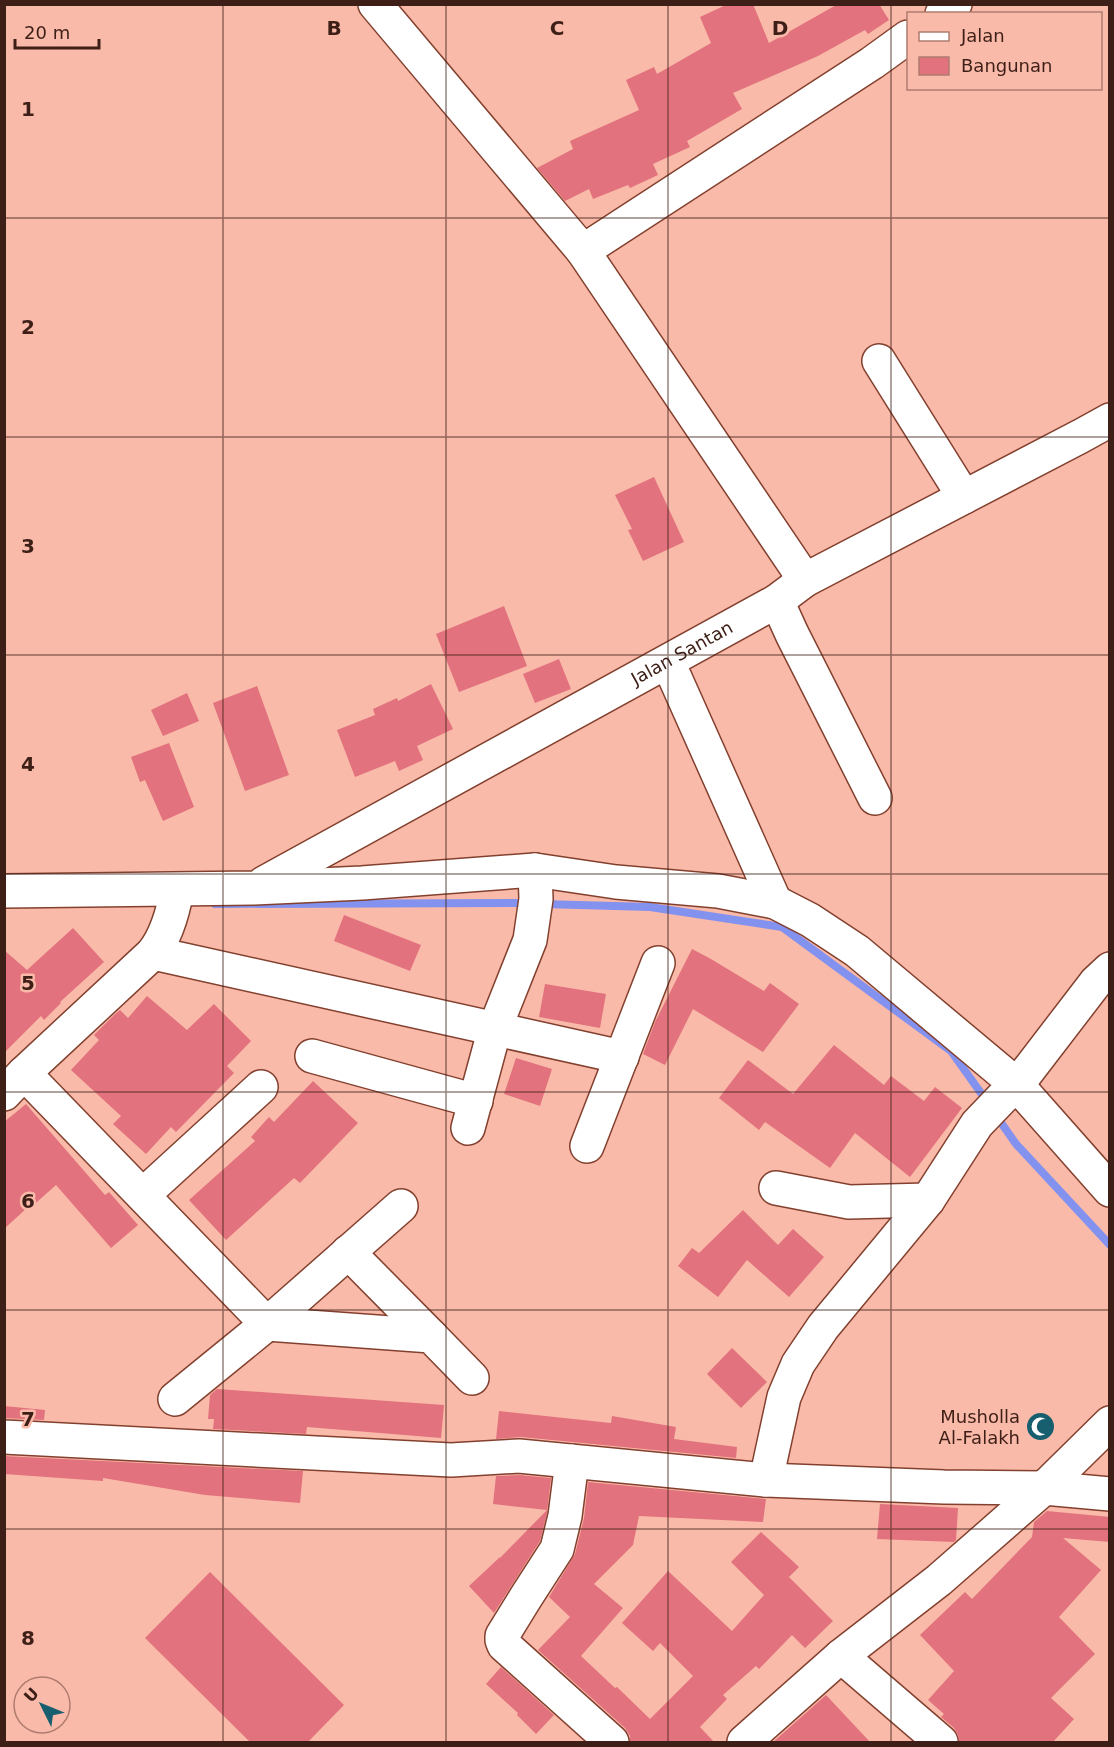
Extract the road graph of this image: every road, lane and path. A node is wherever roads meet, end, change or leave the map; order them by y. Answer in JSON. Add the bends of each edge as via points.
{"nodes":[{"id":1,"x":375,"y":4,"type":"edge"},
{"id":2,"x":907,"y":38,"type":"edge"},
{"id":3,"x":583,"y":251,"type":"junction"},
{"id":4,"x":879,"y":361,"type":"dead end"},
{"id":5,"x":1110,"y":420,"type":"edge"},
{"id":6,"x":964,"y":497,"type":"junction"},
{"id":7,"x":805,"y":580,"type":"junction"},
{"id":8,"x":777,"y":601,"type":"junction"},
{"id":9,"x":669,"y":662,"type":"junction"},
{"id":10,"x":875,"y":798,"type":"dead end"},
{"id":11,"x":535,"y":884,"type":"junction"},
{"id":12,"x":254,"y":888,"type":"junction"},
{"id":13,"x":4,"y":891,"type":"edge"},
{"id":14,"x":176,"y":895,"type":"junction"},
{"id":15,"x":775,"y":902,"type":"junction"},
{"id":16,"x":159,"y":944,"type":"junction"},
{"id":17,"x":658,"y":963,"type":"dead end"},
{"id":18,"x":1110,"y":969,"type":"edge"},
{"id":19,"x":495,"y":1028,"type":"junction"},
{"id":20,"x":312,"y":1056,"type":"dead end"},
{"id":21,"x":622,"y":1057,"type":"junction"},
{"id":22,"x":14,"y":1084,"type":"edge"},
{"id":23,"x":261,"y":1087,"type":"dead end"},
{"id":24,"x":1010,"y":1091,"type":"junction"},
{"id":25,"x":587,"y":1146,"type":"dead end"},
{"id":26,"x":776,"y":1188,"type":"dead end"},
{"id":27,"x":1110,"y":1191,"type":"edge"},
{"id":28,"x":143,"y":1195,"type":"junction"},
{"id":29,"x":928,"y":1200,"type":"junction"},
{"id":30,"x":401,"y":1206,"type":"dead end"},
{"id":31,"x":348,"y":1252,"type":"junction"},
{"id":32,"x":267,"y":1324,"type":"junction"},
{"id":33,"x":431,"y":1336,"type":"junction"},
{"id":34,"x":472,"y":1378,"type":"dead end"},
{"id":35,"x":175,"y":1399,"type":"dead end"},
{"id":36,"x":1110,"y":1423,"type":"edge"},
{"id":37,"x":4,"y":1437,"type":"edge"},
{"id":38,"x":572,"y":1461,"type":"junction"},
{"id":39,"x":766,"y":1480,"type":"junction"},
{"id":40,"x":1044,"y":1488,"type":"junction"},
{"id":41,"x":1110,"y":1494,"type":"edge"},
{"id":42,"x":841,"y":1656,"type":"junction"},
{"id":43,"x":612,"y":1743,"type":"edge"},
{"id":44,"x":744,"y":1743,"type":"edge"},
{"id":45,"x":941,"y":1743,"type":"edge"}],
"edges":[{"from":1,"to":3,"type":"street"},
{"from":2,"to":3,"type":"street"},
{"from":3,"to":7,"type":"street"},
{"from":4,"to":6,"type":"street"},
{"from":5,"to":6,"type":"street","name":"Jalan Santan"},
{"from":6,"to":7,"type":"street","name":"Jalan Santan"},
{"from":7,"to":8,"type":"street","name":"Jalan Santan"},
{"from":8,"to":9,"type":"street","name":"Jalan Santan"},
{"from":8,"to":10,"type":"street"},
{"from":9,"to":12,"type":"street","name":"Jalan Santan"},
{"from":9,"to":15,"type":"street"},
{"from":11,"to":12,"type":"street","via":[[362,883]]},
{"from":11,"to":15,"type":"street","via":[[616,882],[718,891]]},
{"from":11,"to":19,"type":"street","via":[[530,940]]},
{"from":12,"to":14,"type":"street"},
{"from":13,"to":14,"type":"street"},
{"from":14,"to":16,"type":"street"},
{"from":15,"to":24,"type":"street","via":[[857,951]]},
{"from":16,"to":19,"type":"street"},
{"from":16,"to":22,"type":"street"},
{"from":17,"to":21,"type":"street"},
{"from":18,"to":24,"type":"street"},
{"from":19,"to":20,"type":"street","via":[[472,1114]]},
{"from":19,"to":21,"type":"street"},
{"from":21,"to":25,"type":"street"},
{"from":22,"to":28,"type":"street"},
{"from":23,"to":28,"type":"street"},
{"from":24,"to":27,"type":"street"},
{"from":24,"to":29,"type":"street","via":[[977,1124]]},
{"from":26,"to":29,"type":"street","via":[[849,1202]]},
{"from":28,"to":32,"type":"street"},
{"from":29,"to":39,"type":"street","via":[[823,1327],[798,1364],[784,1397]]},
{"from":30,"to":31,"type":"street"},
{"from":31,"to":32,"type":"street"},
{"from":31,"to":33,"type":"street"},
{"from":32,"to":33,"type":"street"},
{"from":32,"to":35,"type":"street"},
{"from":33,"to":34,"type":"street"},
{"from":36,"to":40,"type":"street"},
{"from":37,"to":38,"type":"street","via":[[451,1460],[519,1456]]},
{"from":38,"to":39,"type":"street"},
{"from":38,"to":43,"type":"street","via":[[557,1549],[502,1640]]},
{"from":39,"to":40,"type":"street"},
{"from":40,"to":41,"type":"street"},
{"from":40,"to":42,"type":"street","via":[[939,1580]]},
{"from":42,"to":44,"type":"street"},
{"from":42,"to":45,"type":"street"}]}
